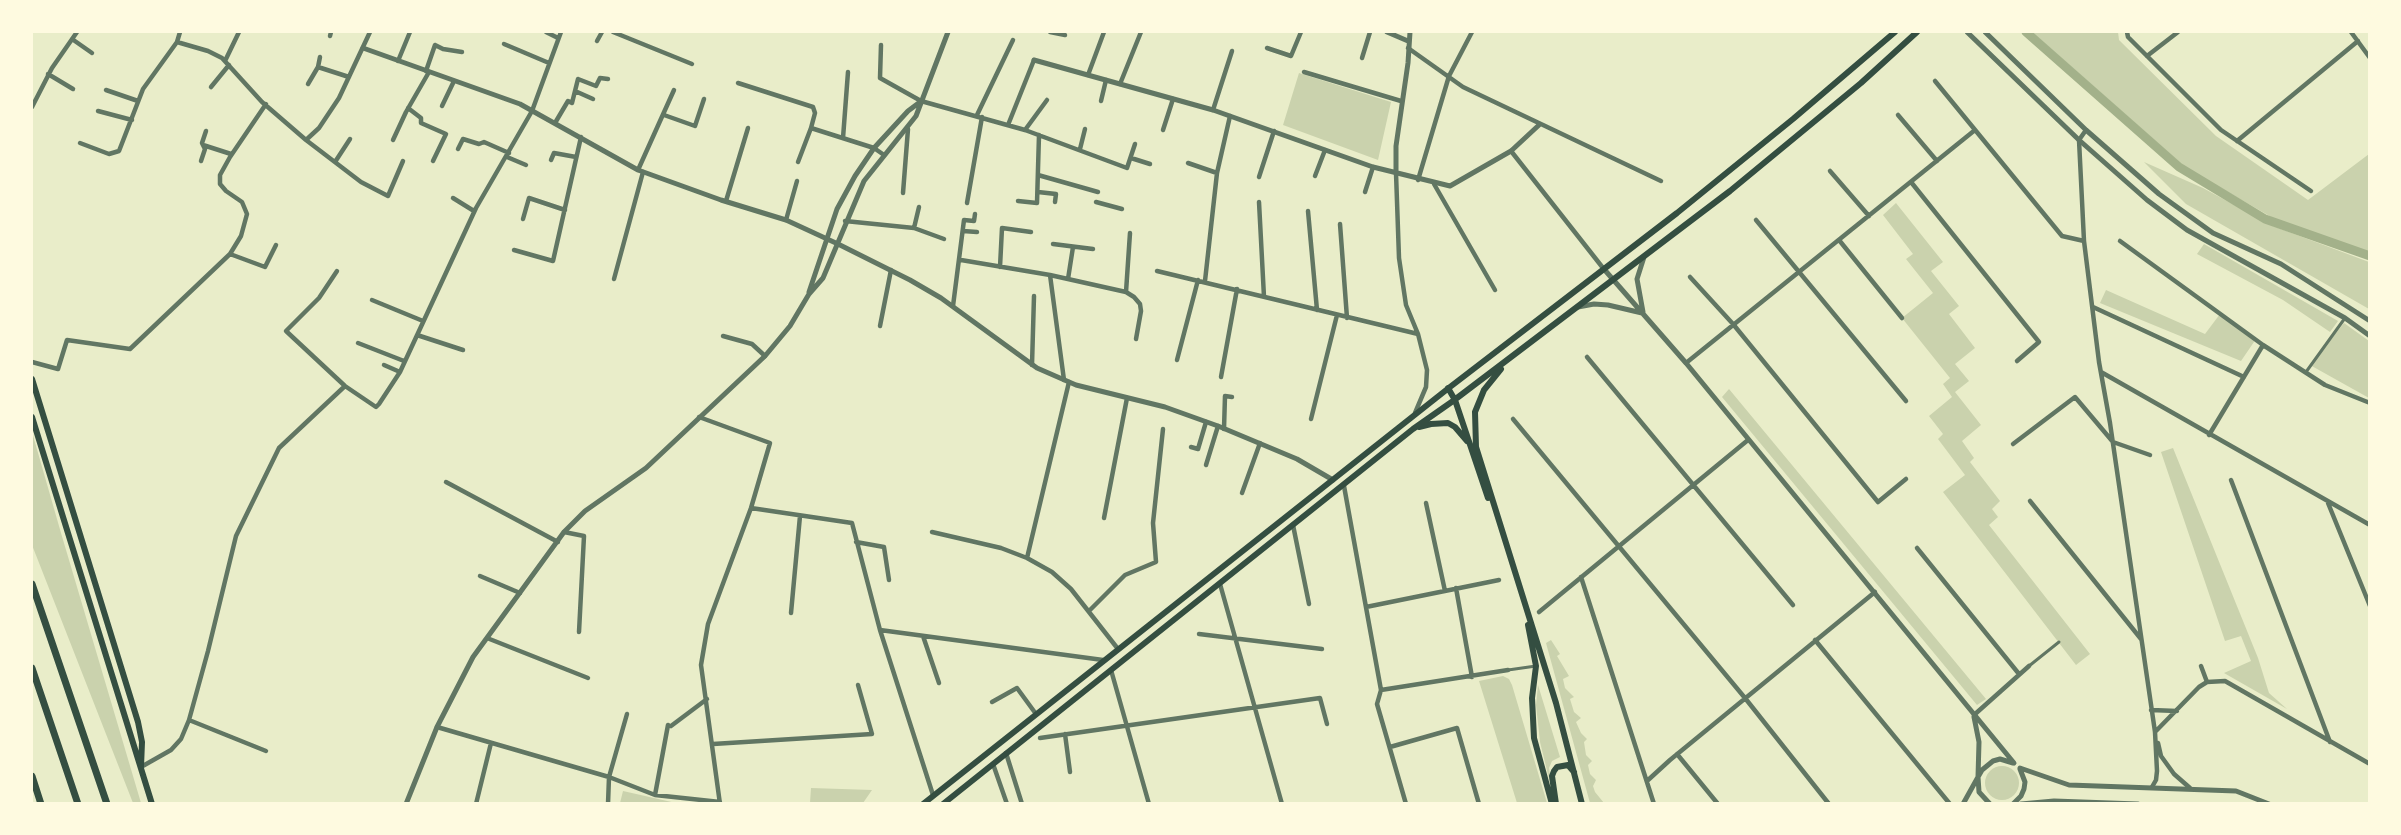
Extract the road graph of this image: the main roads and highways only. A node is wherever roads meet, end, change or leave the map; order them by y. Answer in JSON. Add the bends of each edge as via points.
{"nodes":[{"id":1,"x":1894,"y":32,"type":"edge"},
{"id":2,"x":1917,"y":32,"type":"edge"},
{"id":3,"x":1507,"y":361,"type":"junction"},
{"id":4,"x":32,"y":379,"type":"edge"},
{"id":5,"x":1448,"y":388,"type":"junction"},
{"id":6,"x":1455,"y":400,"type":"junction"},
{"id":7,"x":32,"y":417,"type":"edge"},
{"id":8,"x":1413,"y":429,"type":"junction"},
{"id":9,"x":1473,"y":450,"type":"junction"},
{"id":10,"x":32,"y":584,"type":"edge"},
{"id":11,"x":32,"y":668,"type":"edge"},
{"id":12,"x":141,"y":767,"type":"junction"},
{"id":13,"x":1575,"y":772,"type":"junction"},
{"id":14,"x":32,"y":776,"type":"edge"},
{"id":15,"x":41,"y":804,"type":"edge"},
{"id":16,"x":78,"y":804,"type":"edge"},
{"id":17,"x":107,"y":804,"type":"edge"},
{"id":18,"x":152,"y":804,"type":"edge"},
{"id":19,"x":923,"y":804,"type":"edge"},
{"id":20,"x":943,"y":804,"type":"edge"},
{"id":21,"x":1554,"y":804,"type":"edge"},
{"id":22,"x":1582,"y":804,"type":"edge"}],
"edges":[{"from":1,"to":5,"type":"main road","via":[[1677,213]]},
{"from":2,"to":3,"type":"main road","via":[[1804,131]]},
{"from":3,"to":6,"type":"main road"},
{"from":3,"to":13,"type":"main road","via":[[1480,397],[1475,412],[1476,447]]},
{"from":4,"to":12,"type":"main road","via":[[138,722]]},
{"from":5,"to":6,"type":"main road"},
{"from":5,"to":19,"type":"main road"},
{"from":6,"to":8,"type":"main road"},
{"from":6,"to":9,"type":"main road"},
{"from":7,"to":12,"type":"main road"},
{"from":8,"to":9,"type":"main road","via":[[1448,423]]},
{"from":8,"to":20,"type":"main road"},
{"from":9,"to":21,"type":"main road","via":[[1528,627],[1536,666],[1532,698],[1534,738]]},
{"from":10,"to":17,"type":"highway"},
{"from":11,"to":16,"type":"highway"},
{"from":12,"to":18,"type":"main road"},
{"from":13,"to":21,"type":"main road","via":[[1568,765],[1554,771]]},
{"from":13,"to":22,"type":"main road"},
{"from":14,"to":15,"type":"highway"}]}
